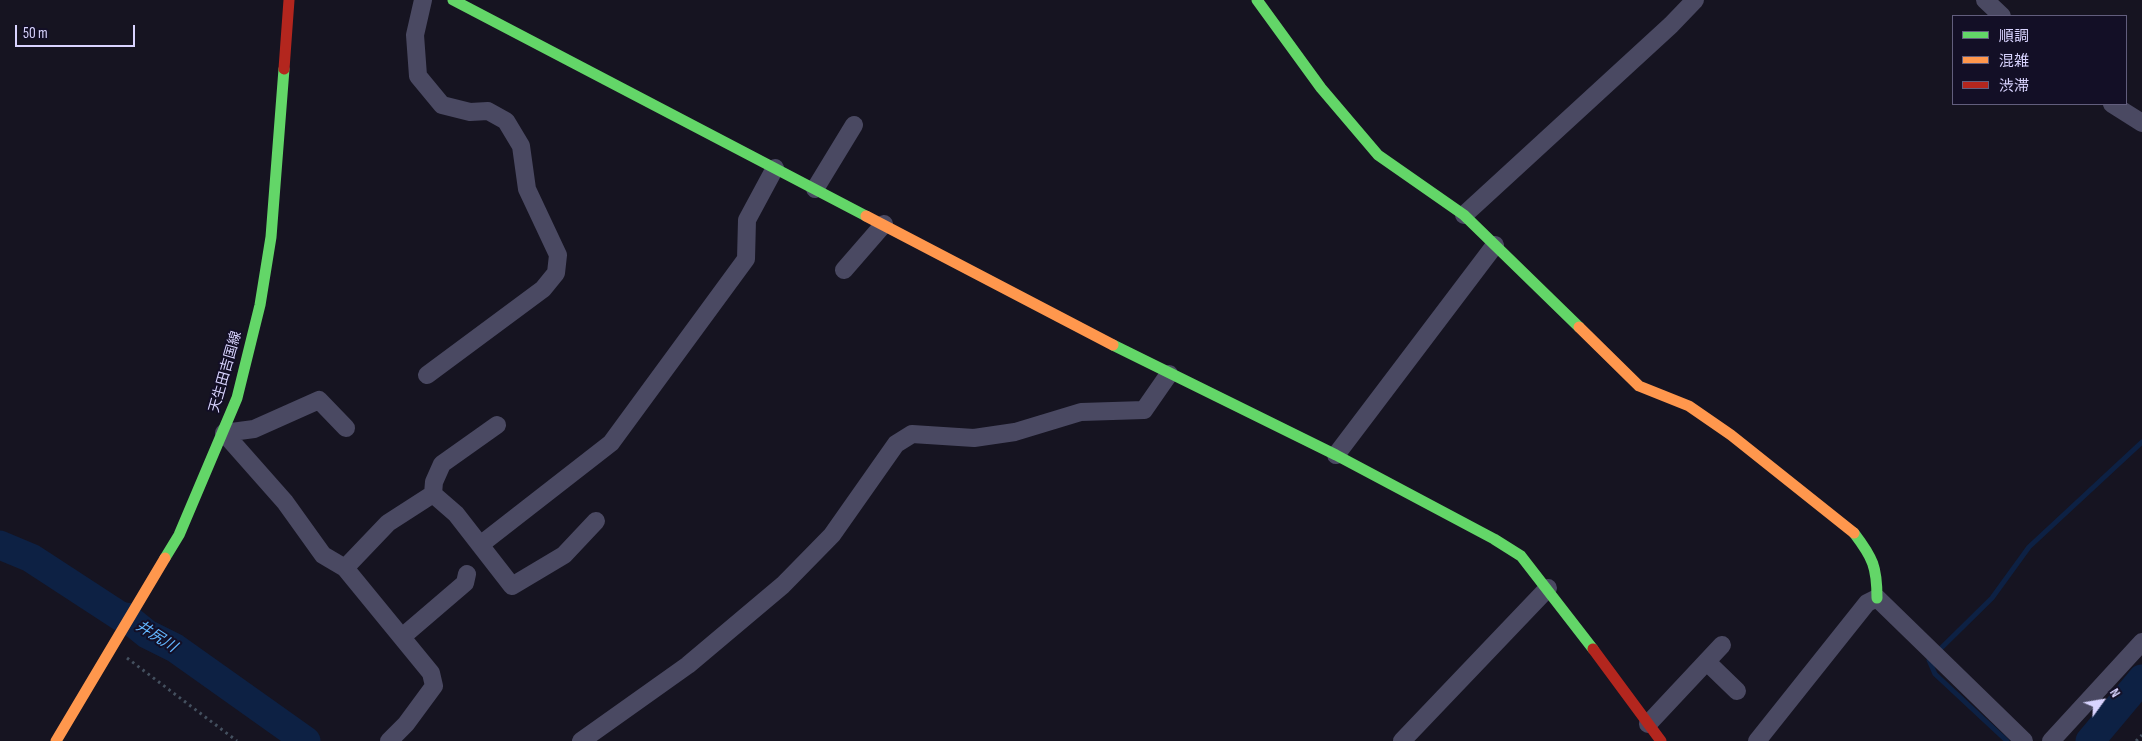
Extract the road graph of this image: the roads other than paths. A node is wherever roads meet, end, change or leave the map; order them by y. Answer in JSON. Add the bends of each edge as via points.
{"nodes":[{"id":1,"x":290,"y":0,"type":"edge"},
{"id":2,"x":423,"y":0,"type":"edge"},
{"id":3,"x":453,"y":0,"type":"edge"},
{"id":4,"x":1257,"y":0,"type":"edge"},
{"id":5,"x":1695,"y":0,"type":"edge"},
{"id":6,"x":1985,"y":0,"type":"edge"},
{"id":7,"x":2001,"y":15,"type":"edge"},
{"id":8,"x":2114,"y":105,"type":"edge"},
{"id":9,"x":2142,"y":123,"type":"edge"},
{"id":10,"x":854,"y":125,"type":"dead end"},
{"id":11,"x":775,"y":168,"type":"junction"},
{"id":12,"x":815,"y":189,"type":"junction"},
{"id":13,"x":1464,"y":215,"type":"junction"},
{"id":14,"x":884,"y":224,"type":"junction"},
{"id":15,"x":1495,"y":246,"type":"junction"},
{"id":16,"x":844,"y":270,"type":"dead end"},
{"id":17,"x":1169,"y":374,"type":"junction"},
{"id":18,"x":427,"y":375,"type":"dead end"},
{"id":19,"x":496,"y":425,"type":"dead end"},
{"id":20,"x":346,"y":428,"type":"dead end"},
{"id":21,"x":224,"y":433,"type":"junction"},
{"id":22,"x":1336,"y":455,"type":"junction"},
{"id":23,"x":433,"y":494,"type":"junction"},
{"id":24,"x":596,"y":521,"type":"dead end"},
{"id":25,"x":480,"y":545,"type":"junction"},
{"id":26,"x":345,"y":568,"type":"junction"},
{"id":27,"x":467,"y":574,"type":"dead end"},
{"id":28,"x":1548,"y":588,"type":"junction"},
{"id":29,"x":1877,"y":598,"type":"junction"},
{"id":30,"x":402,"y":637,"type":"junction"},
{"id":31,"x":2142,"y":642,"type":"edge"},
{"id":32,"x":1722,"y":645,"type":"dead end"},
{"id":33,"x":1706,"y":662,"type":"junction"},
{"id":34,"x":1736,"y":691,"type":"dead end"},
{"id":35,"x":1648,"y":724,"type":"junction"},
{"id":36,"x":56,"y":741,"type":"edge"},
{"id":37,"x":389,"y":741,"type":"edge"},
{"id":38,"x":581,"y":741,"type":"edge"},
{"id":39,"x":1402,"y":741,"type":"edge"},
{"id":40,"x":1661,"y":741,"type":"edge"},
{"id":41,"x":1756,"y":741,"type":"edge"},
{"id":42,"x":2024,"y":741,"type":"edge"},
{"id":43,"x":2051,"y":741,"type":"edge"}],
"edges":[{"from":1,"to":21,"type":"street","name":"天生田吉国線","via":[[271,237],[260,305],[237,398]]},
{"from":2,"to":18,"type":"street","via":[[415,35],[418,76],[442,105],[470,112],[488,111],[506,122],[521,146],[526,189],[558,255],[556,273],[543,290]]},
{"from":3,"to":11,"type":"street"},
{"from":4,"to":13,"type":"street","via":[[1320,88],[1378,155]]},
{"from":5,"to":13,"type":"street"},
{"from":6,"to":7,"type":"street"},
{"from":8,"to":9,"type":"street"},
{"from":10,"to":12,"type":"street"},
{"from":11,"to":12,"type":"street"},
{"from":11,"to":25,"type":"street","via":[[747,220],[746,260],[611,443]]},
{"from":12,"to":14,"type":"street"},
{"from":13,"to":15,"type":"street"},
{"from":14,"to":16,"type":"street"},
{"from":14,"to":17,"type":"street"},
{"from":15,"to":22,"type":"street"},
{"from":15,"to":29,"type":"street","via":[[1639,386],[1696,411],[1852,531],[1870,554],[1877,572]]},
{"from":17,"to":22,"type":"street"},
{"from":17,"to":38,"type":"street","via":[[1144,410],[1081,412],[1015,432],[974,438],[912,434],[896,444],[832,535],[783,585],[688,666]]},
{"from":19,"to":23,"type":"street","via":[[442,464]]},
{"from":20,"to":21,"type":"street","via":[[319,400],[254,429]]},
{"from":21,"to":26,"type":"street","via":[[285,502],[323,555]]},
{"from":21,"to":36,"type":"street","name":"天生田吉国線","via":[[179,535]]},
{"from":22,"to":28,"type":"street","via":[[1494,538],[1521,556]]},
{"from":23,"to":25,"type":"street","via":[[456,514]]},
{"from":23,"to":26,"type":"street","via":[[388,523]]},
{"from":24,"to":25,"type":"street","via":[[564,555],[512,586]]},
{"from":26,"to":30,"type":"street"},
{"from":27,"to":30,"type":"street","via":[[465,583]]},
{"from":28,"to":35,"type":"street"},
{"from":28,"to":39,"type":"street"},
{"from":29,"to":41,"type":"street","via":[[1867,603]]},
{"from":29,"to":42,"type":"street"},
{"from":30,"to":37,"type":"street","via":[[431,673],[434,686]]},
{"from":31,"to":43,"type":"street"},
{"from":32,"to":33,"type":"street"},
{"from":33,"to":34,"type":"street"},
{"from":33,"to":35,"type":"street"},
{"from":35,"to":40,"type":"street"}]}
